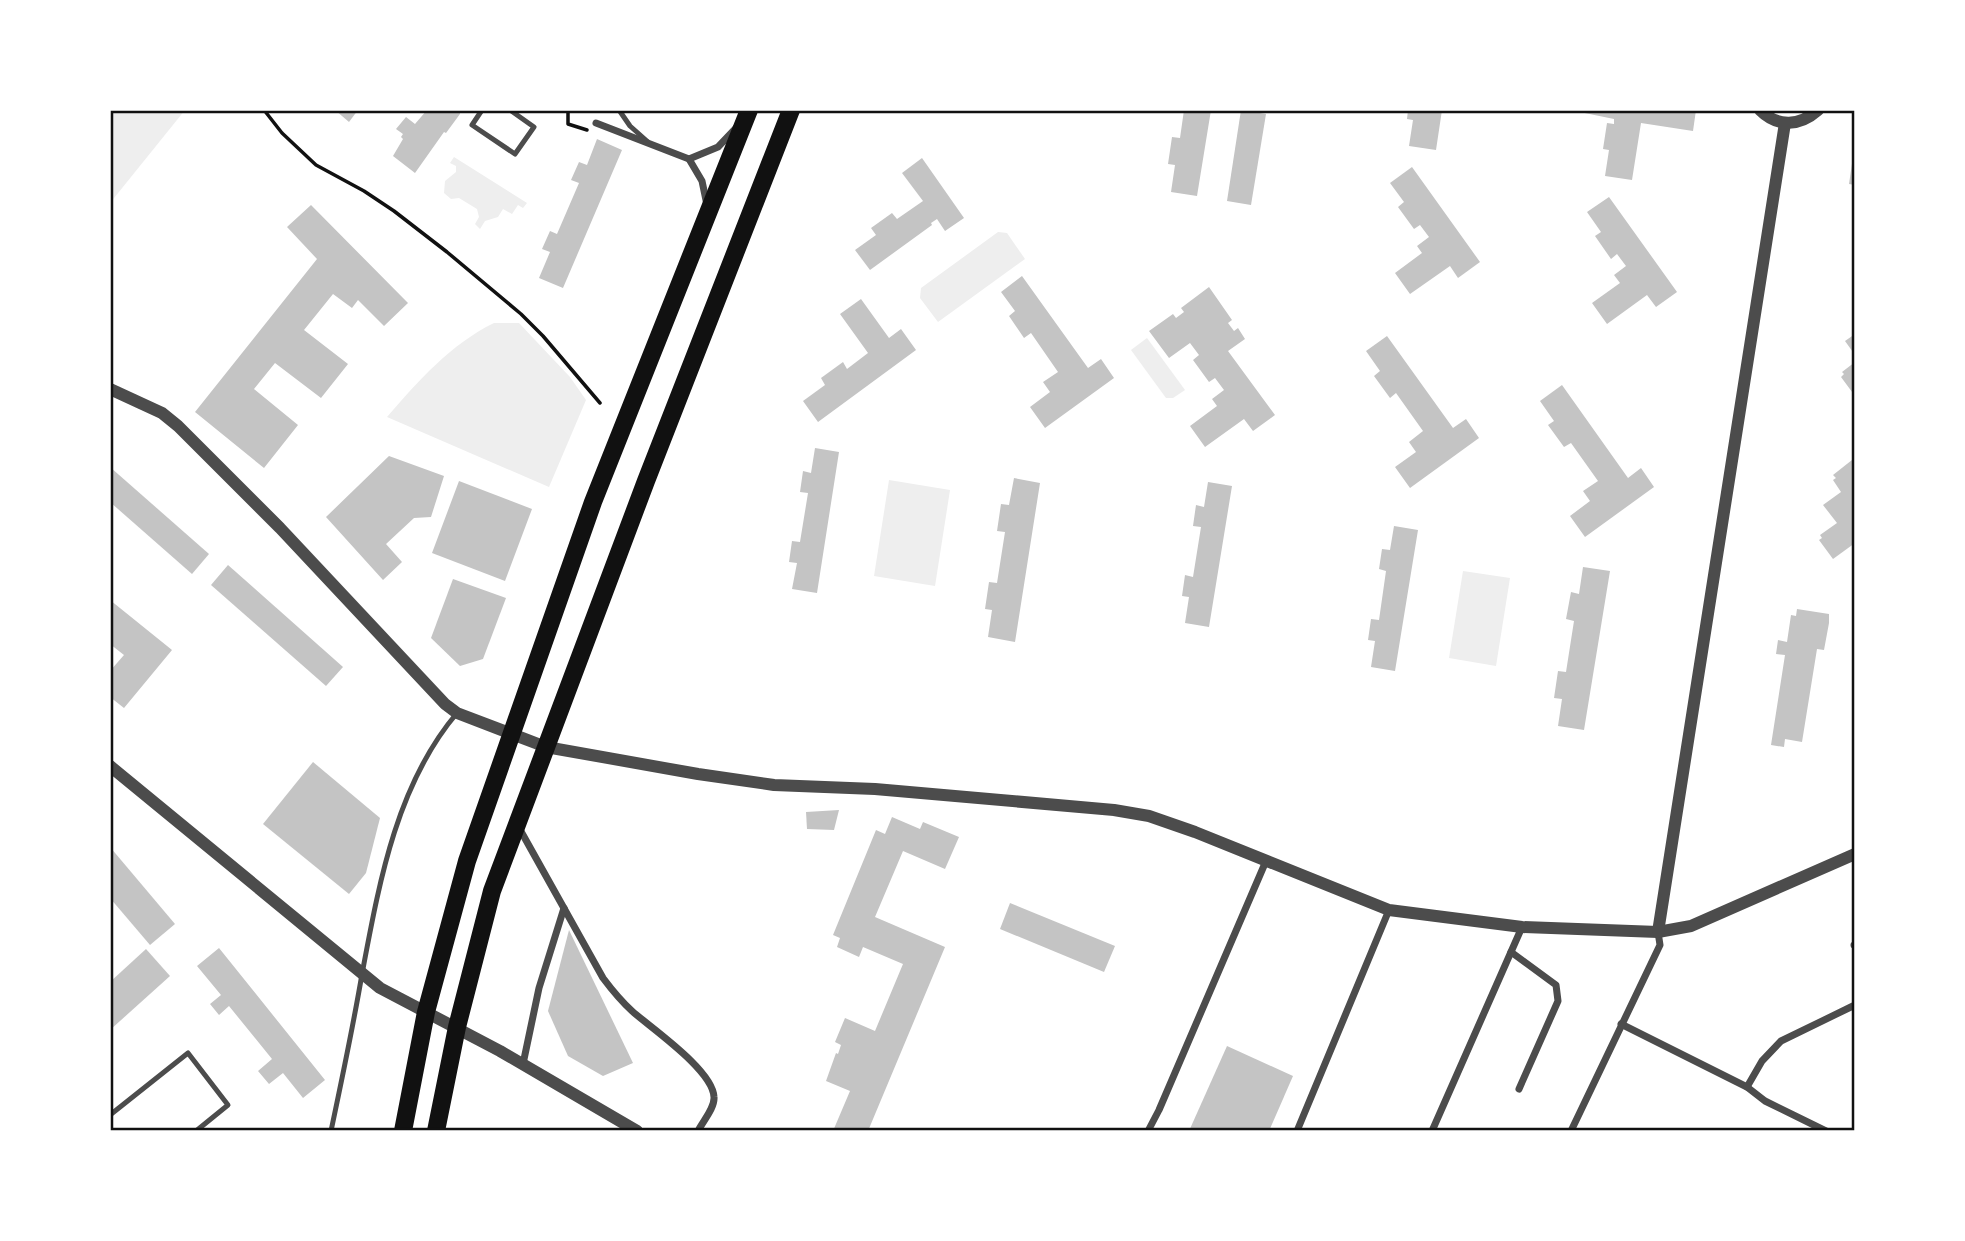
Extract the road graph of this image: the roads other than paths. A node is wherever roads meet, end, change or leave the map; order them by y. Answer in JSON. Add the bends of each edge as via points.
{"nodes":[{"id":1,"x":482,"y":110,"type":"edge"},
{"id":2,"x":509,"y":110,"type":"edge"},
{"id":3,"x":619,"y":110,"type":"edge"},
{"id":4,"x":791,"y":110,"type":"edge"},
{"id":5,"x":1760,"y":110,"type":"edge"},
{"id":6,"x":1818,"y":110,"type":"edge"},
{"id":7,"x":747,"y":114,"type":"edge"},
{"id":8,"x":596,"y":123,"type":"dead end"},
{"id":9,"x":1785,"y":123,"type":"junction"},
{"id":10,"x":648,"y":142,"type":"junction"},
{"id":11,"x":689,"y":159,"type":"junction"},
{"id":12,"x":708,"y":210,"type":"junction"},
{"id":13,"x":110,"y":389,"type":"edge"},
{"id":14,"x":457,"y":713,"type":"junction"},
{"id":15,"x":511,"y":734,"type":"junction"},
{"id":16,"x":546,"y":747,"type":"junction"},
{"id":17,"x":110,"y":766,"type":"edge"},
{"id":18,"x":516,"y":823,"type":"junction"},
{"id":19,"x":1855,"y":854,"type":"edge"},
{"id":20,"x":1266,"y":861,"type":"junction"},
{"id":21,"x":564,"y":908,"type":"junction"},
{"id":22,"x":1389,"y":911,"type":"junction"},
{"id":23,"x":1522,"y":927,"type":"junction"},
{"id":24,"x":1658,"y":932,"type":"junction"},
{"id":25,"x":1511,"y":951,"type":"junction"},
{"id":26,"x":363,"y":973,"type":"junction"},
{"id":27,"x":1855,"y":1004,"type":"edge"},
{"id":28,"x":426,"y":1012,"type":"junction"},
{"id":29,"x":1621,"y":1024,"type":"junction"},
{"id":30,"x":457,"y":1027,"type":"junction"},
{"id":31,"x":523,"y":1064,"type":"junction"},
{"id":32,"x":1747,"y":1087,"type":"junction"},
{"id":33,"x":1519,"y":1088,"type":"dead end"},
{"id":34,"x":110,"y":1115,"type":"edge"},
{"id":35,"x":196,"y":1131,"type":"edge"},
{"id":36,"x":331,"y":1131,"type":"edge"},
{"id":37,"x":403,"y":1131,"type":"edge"},
{"id":38,"x":436,"y":1131,"type":"edge"},
{"id":39,"x":637,"y":1131,"type":"edge"},
{"id":40,"x":698,"y":1131,"type":"edge"},
{"id":41,"x":1148,"y":1131,"type":"edge"},
{"id":42,"x":1297,"y":1131,"type":"edge"},
{"id":43,"x":1432,"y":1131,"type":"edge"},
{"id":44,"x":1572,"y":1131,"type":"edge"},
{"id":45,"x":1826,"y":1131,"type":"edge"}],
"edges":[{"from":1,"to":2,"type":"lane","via":[[472,125],[515,154],[534,127]]},
{"from":3,"to":10,"type":"lane"},
{"from":4,"to":16,"type":"main road"},
{"from":5,"to":9,"type":"street"},
{"from":6,"to":9,"type":"street","via":[[1797,123]]},
{"from":7,"to":11,"type":"street","via":[[718,146]]},
{"from":7,"to":12,"type":"main road"},
{"from":8,"to":10,"type":"street"},
{"from":9,"to":24,"type":"street"},
{"from":10,"to":11,"type":"street"},
{"from":11,"to":12,"type":"street","via":[[702,181]]},
{"from":12,"to":15,"type":"main road","via":[[593,502]]},
{"from":13,"to":14,"type":"street","via":[[162,413],[178,426]]},
{"from":14,"to":15,"type":"street"},
{"from":14,"to":26,"type":"lane","via":[[431,747],[400,815],[370,925]]},
{"from":15,"to":16,"type":"street"},
{"from":15,"to":28,"type":"main road","via":[[467,860]]},
{"from":16,"to":18,"type":"main road"},
{"from":16,"to":20,"type":"street","via":[[774,785],[1114,810],[1149,816]]},
{"from":17,"to":26,"type":"street"},
{"from":18,"to":21,"type":"street"},
{"from":18,"to":30,"type":"main road","via":[[492,891]]},
{"from":19,"to":24,"type":"street","via":[[1691,926]]},
{"from":20,"to":22,"type":"street"},
{"from":20,"to":41,"type":"street"},
{"from":21,"to":31,"type":"street"},
{"from":21,"to":40,"type":"street","via":[[618,997],[679,1048],[714,1092],[714,1102]]},
{"from":22,"to":23,"type":"street"},
{"from":22,"to":42,"type":"street"},
{"from":23,"to":24,"type":"street"},
{"from":23,"to":25,"type":"street"},
{"from":24,"to":29,"type":"street","via":[[1660,945]]},
{"from":25,"to":33,"type":"street","via":[[1556,985],[1558,1000]]},
{"from":25,"to":43,"type":"street"},
{"from":26,"to":28,"type":"street","via":[[394,997]]},
{"from":26,"to":36,"type":"lane"},
{"from":27,"to":32,"type":"street","via":[[1781,1041]]},
{"from":28,"to":30,"type":"street"},
{"from":28,"to":37,"type":"main road"},
{"from":29,"to":32,"type":"street"},
{"from":29,"to":44,"type":"street"},
{"from":30,"to":31,"type":"street"},
{"from":30,"to":38,"type":"main road"},
{"from":31,"to":39,"type":"street"},
{"from":32,"to":45,"type":"street"},
{"from":34,"to":35,"type":"lane","via":[[188,1053],[228,1105]]}]}
